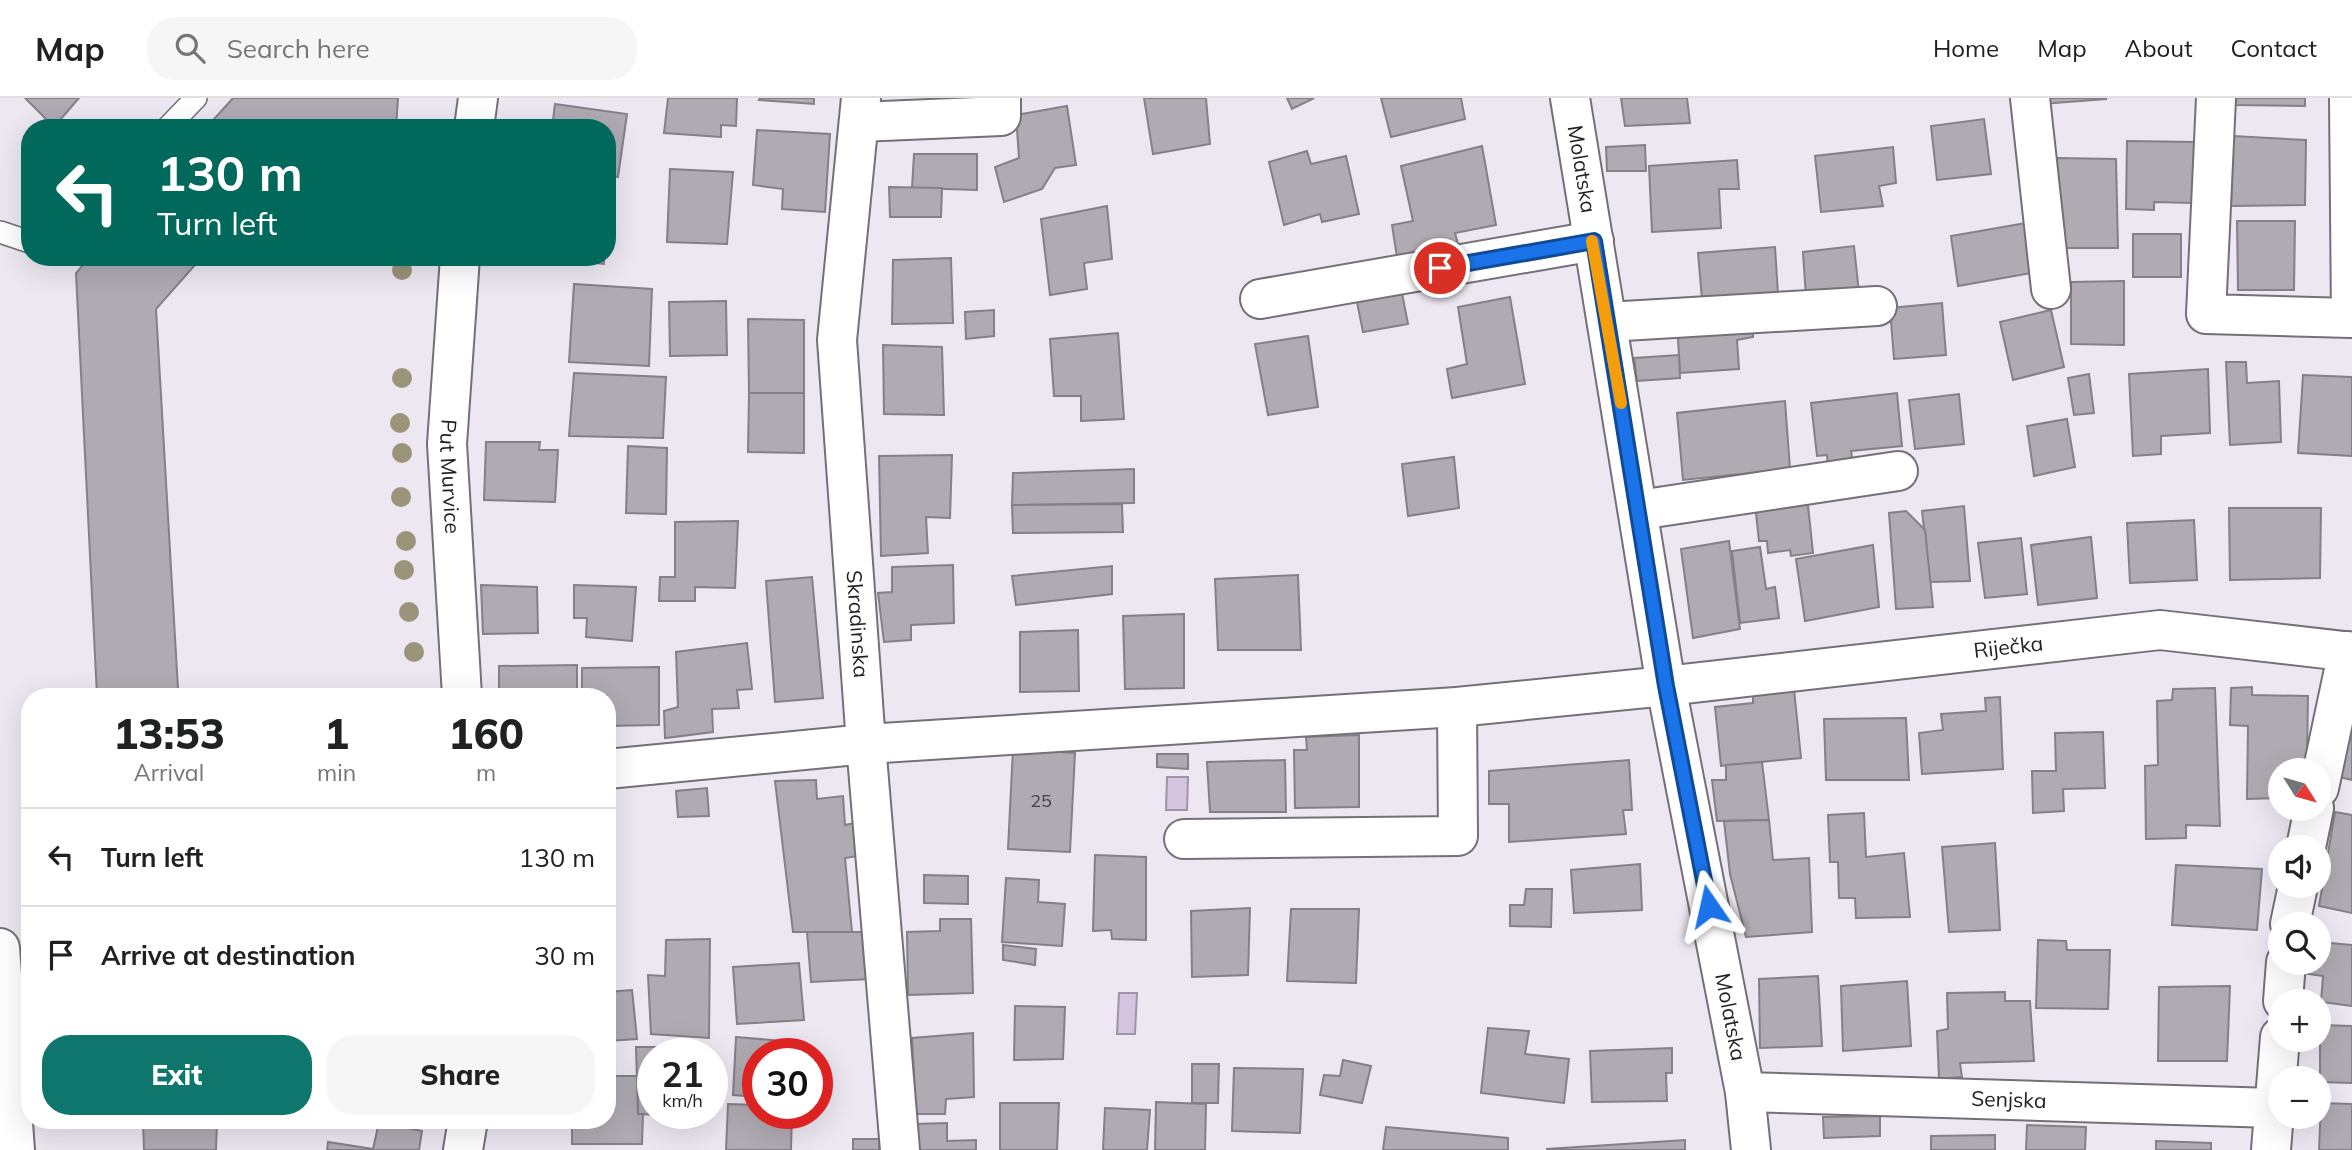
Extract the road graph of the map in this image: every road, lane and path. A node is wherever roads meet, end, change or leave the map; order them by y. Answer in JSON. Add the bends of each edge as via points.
{"nodes":[{"id":1,"x":196,"y":98,"type":"edge"},
{"id":2,"x":478,"y":98,"type":"edge"},
{"id":3,"x":1001,"y":98,"type":"edge"},
{"id":4,"x":1570,"y":98,"type":"edge"},
{"id":5,"x":2030,"y":98,"type":"edge"},
{"id":6,"x":2216,"y":98,"type":"edge"},
{"id":7,"x":2349,"y":98,"type":"edge"},
{"id":8,"x":860,"y":110,"type":"edge"},
{"id":9,"x":176,"y":119,"type":"edge"},
{"id":10,"x":475,"y":119,"type":"edge"},
{"id":11,"x":0,"y":232,"type":"edge"},
{"id":12,"x":21,"y":239,"type":"edge"},
{"id":13,"x":1594,"y":241,"type":"junction"},
{"id":14,"x":459,"y":266,"type":"edge"},
{"id":15,"x":2051,"y":289,"type":"dead end"},
{"id":16,"x":1260,"y":299,"type":"dead end"},
{"id":17,"x":1877,"y":306,"type":"dead end"},
{"id":18,"x":2351,"y":318,"type":"edge"},
{"id":19,"x":1607,"y":322,"type":"junction"},
{"id":20,"x":1898,"y":471,"type":"dead end"},
{"id":21,"x":1639,"y":510,"type":"junction"},
{"id":22,"x":2350,"y":652,"type":"edge"},
{"id":23,"x":1666,"y":686,"type":"junction"},
{"id":24,"x":462,"y":688,"type":"edge"},
{"id":25,"x":1457,"y":707,"type":"junction"},
{"id":26,"x":866,"y":744,"type":"junction"},
{"id":27,"x":2326,"y":758,"type":"edge"},
{"id":28,"x":616,"y":768,"type":"edge"},
{"id":29,"x":1184,"y":839,"type":"dead end"},
{"id":30,"x":0,"y":948,"type":"edge"},
{"id":31,"x":1745,"y":1092,"type":"junction"},
{"id":32,"x":2268,"y":1108,"type":"edge"},
{"id":33,"x":466,"y":1129,"type":"edge"},
{"id":34,"x":2272,"y":1129,"type":"edge"},
{"id":35,"x":15,"y":1150,"type":"edge"},
{"id":36,"x":463,"y":1150,"type":"edge"},
{"id":37,"x":900,"y":1150,"type":"edge"},
{"id":38,"x":1751,"y":1150,"type":"edge"},
{"id":39,"x":2271,"y":1150,"type":"edge"}],
"edges":[{"from":1,"to":9,"type":"lane"},
{"from":2,"to":10,"type":"street"},
{"from":3,"to":8,"type":"street","via":[[1001,116]]},
{"from":4,"to":13,"type":"street","name":"Molatska"},
{"from":5,"to":15,"type":"street"},
{"from":6,"to":18,"type":"street","via":[[2206,314]]},
{"from":7,"to":18,"type":"street"},
{"from":8,"to":26,"type":"street","name":"Skradinska","via":[[837,340]]},
{"from":11,"to":12,"type":"lane"},
{"from":13,"to":16,"type":"street"},
{"from":13,"to":19,"type":"street","name":"Molatska"},
{"from":14,"to":24,"type":"street","name":"Put Murvice","via":[[447,444]]},
{"from":17,"to":19,"type":"street"},
{"from":19,"to":21,"type":"street","name":"Molatska"},
{"from":20,"to":21,"type":"street"},
{"from":21,"to":23,"type":"street","name":"Molatska"},
{"from":22,"to":23,"type":"street","name":"Riječka","via":[[2160,630]]},
{"from":22,"to":27,"type":"street"},
{"from":23,"to":25,"type":"street","name":"Riječka"},
{"from":23,"to":31,"type":"street","name":"Molatska"},
{"from":25,"to":26,"type":"street","name":"Riječka"},
{"from":25,"to":29,"type":"street","via":[[1458,836]]},
{"from":26,"to":28,"type":"street","name":"Riječka"},
{"from":26,"to":37,"type":"street","name":"Skradinska"},
{"from":30,"to":35,"type":"street"},
{"from":31,"to":32,"type":"street","name":"Senjska"},
{"from":31,"to":38,"type":"street","name":"Molatska"},
{"from":33,"to":36,"type":"street"},
{"from":34,"to":39,"type":"street"}]}
